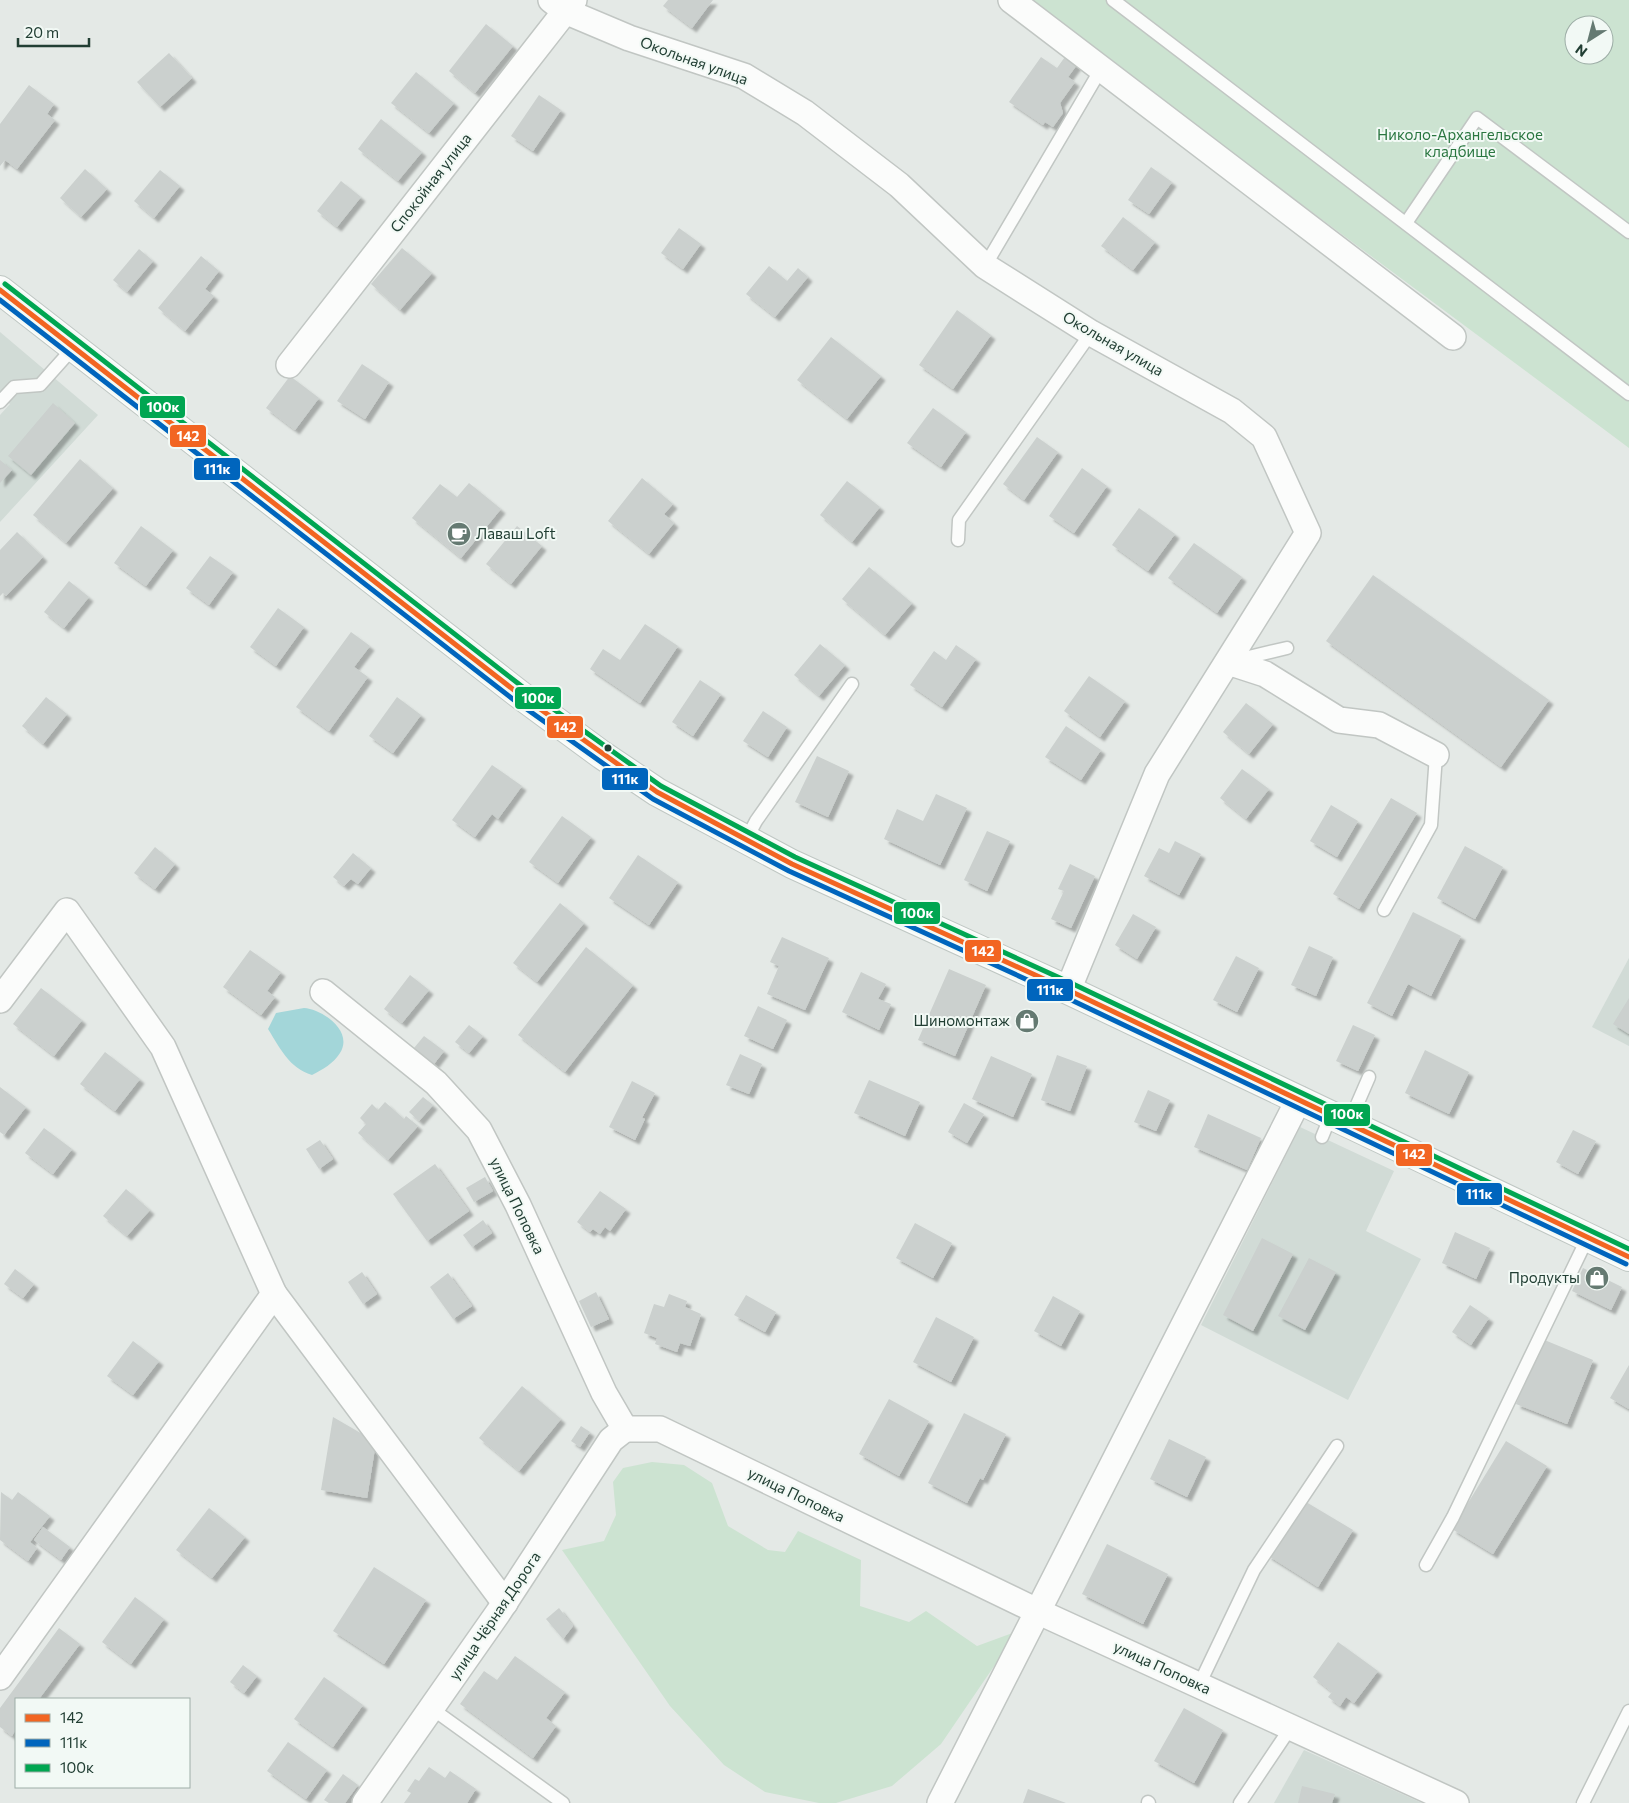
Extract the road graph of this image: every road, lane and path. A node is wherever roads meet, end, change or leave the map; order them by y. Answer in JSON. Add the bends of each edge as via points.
{"nodes":[{"id":1,"x":1011,"y":0,"type":"edge"},
{"id":2,"x":1113,"y":0,"type":"edge"},
{"id":3,"x":564,"y":4,"type":"edge"},
{"id":4,"x":1101,"y":69,"type":"junction"},
{"id":5,"x":1406,"y":223,"type":"junction"},
{"id":6,"x":1629,"y":232,"type":"edge"},
{"id":7,"x":985,"y":266,"type":"junction"},
{"id":8,"x":0,"y":290,"type":"edge"},
{"id":9,"x":1091,"y":333,"type":"junction"},
{"id":10,"x":1453,"y":337,"type":"dead end"},
{"id":11,"x":74,"y":347,"type":"junction"},
{"id":12,"x":289,"y":365,"type":"dead end"},
{"id":13,"x":1629,"y":394,"type":"edge"},
{"id":14,"x":0,"y":402,"type":"edge"},
{"id":15,"x":958,"y":540,"type":"dead end"},
{"id":16,"x":1287,"y":648,"type":"dead end"},
{"id":17,"x":1228,"y":662,"type":"junction"},
{"id":18,"x":852,"y":684,"type":"dead end"},
{"id":19,"x":1436,"y":755,"type":"joint"},
{"id":20,"x":746,"y":840,"type":"junction"},
{"id":21,"x":1384,"y":910,"type":"dead end"},
{"id":22,"x":1068,"y":990,"type":"junction"},
{"id":23,"x":323,"y":992,"type":"dead end"},
{"id":24,"x":0,"y":1000,"type":"edge"},
{"id":25,"x":1369,"y":1077,"type":"dead end"},
{"id":26,"x":1300,"y":1099,"type":"junction"},
{"id":27,"x":1334,"y":1125,"type":"junction"},
{"id":28,"x":1588,"y":1237,"type":"junction"},
{"id":29,"x":1629,"y":1257,"type":"edge"},
{"id":30,"x":274,"y":1294,"type":"junction"},
{"id":31,"x":624,"y":1430,"type":"junction"},
{"id":32,"x":1337,"y":1446,"type":"dead end"},
{"id":33,"x":1426,"y":1565,"type":"dead end"},
{"id":34,"x":505,"y":1603,"type":"junction"},
{"id":35,"x":1039,"y":1612,"type":"junction"},
{"id":36,"x":0,"y":1678,"type":"edge"},
{"id":37,"x":1199,"y":1685,"type":"junction"},
{"id":38,"x":431,"y":1708,"type":"junction"},
{"id":39,"x":1629,"y":1712,"type":"edge"},
{"id":40,"x":1291,"y":1727,"type":"junction"},
{"id":41,"x":365,"y":1803,"type":"edge"},
{"id":42,"x":563,"y":1803,"type":"edge"},
{"id":43,"x":940,"y":1803,"type":"edge"},
{"id":44,"x":1240,"y":1803,"type":"edge"},
{"id":45,"x":1456,"y":1803,"type":"edge"},
{"id":46,"x":1583,"y":1803,"type":"edge"}],
"edges":[{"from":1,"to":4,"type":"street"},
{"from":2,"to":5,"type":"lane"},
{"from":3,"to":7,"type":"street","name":"Окольная улица","via":[[628,38],[744,76],[805,113],[899,185]]},
{"from":3,"to":12,"type":"street","name":"Спокойная улица"},
{"from":4,"to":7,"type":"lane"},
{"from":4,"to":10,"type":"street"},
{"from":5,"to":6,"type":"lane","via":[[1477,118]]},
{"from":5,"to":13,"type":"lane"},
{"from":7,"to":9,"type":"street","name":"Окольная улица"},
{"from":8,"to":11,"type":"main road"},
{"from":9,"to":15,"type":"lane","via":[[959,520]]},
{"from":9,"to":17,"type":"street","name":"Окольная улица","via":[[1232,411],[1264,437],[1308,533]]},
{"from":11,"to":14,"type":"lane","via":[[40,385],[14,387]]},
{"from":11,"to":20,"type":"main road","via":[[602,755],[657,792]]},
{"from":16,"to":17,"type":"lane"},
{"from":17,"to":19,"type":"street","via":[[1265,674],[1339,720],[1379,725]]},
{"from":17,"to":22,"type":"street","via":[[1157,774]]},
{"from":18,"to":20,"type":"lane","via":[[756,820]]},
{"from":19,"to":21,"type":"lane","via":[[1431,825]]},
{"from":20,"to":22,"type":"main road"},
{"from":22,"to":26,"type":"main road"},
{"from":23,"to":31,"type":"street","name":"улица Поповка","via":[[436,1083],[479,1130]]},
{"from":24,"to":30,"type":"street","via":[[68,911],[163,1047]]},
{"from":25,"to":27,"type":"lane"},
{"from":26,"to":27,"type":"main road"},
{"from":26,"to":35,"type":"street"},
{"from":27,"to":28,"type":"main road"},
{"from":28,"to":29,"type":"main road"},
{"from":28,"to":33,"type":"lane","via":[[1453,1517]]},
{"from":30,"to":34,"type":"street"},
{"from":30,"to":36,"type":"street"},
{"from":31,"to":34,"type":"street","name":"улица Чёрная Дорога","via":[[611,1440]]},
{"from":31,"to":35,"type":"street","name":"улица Поповка","via":[[660,1429]]},
{"from":32,"to":37,"type":"lane","via":[[1254,1570]]},
{"from":34,"to":38,"type":"street","name":"улица Чёрная Дорога"},
{"from":35,"to":37,"type":"street","name":"улица Поповка"},
{"from":35,"to":43,"type":"street"},
{"from":37,"to":40,"type":"street","name":"улица Поповка"},
{"from":38,"to":41,"type":"street","name":"улица Чёрная Дорога"},
{"from":38,"to":42,"type":"lane","via":[[476,1747]]},
{"from":39,"to":46,"type":"lane"},
{"from":40,"to":44,"type":"lane"},
{"from":40,"to":45,"type":"street","name":"улица Поповка"}]}
